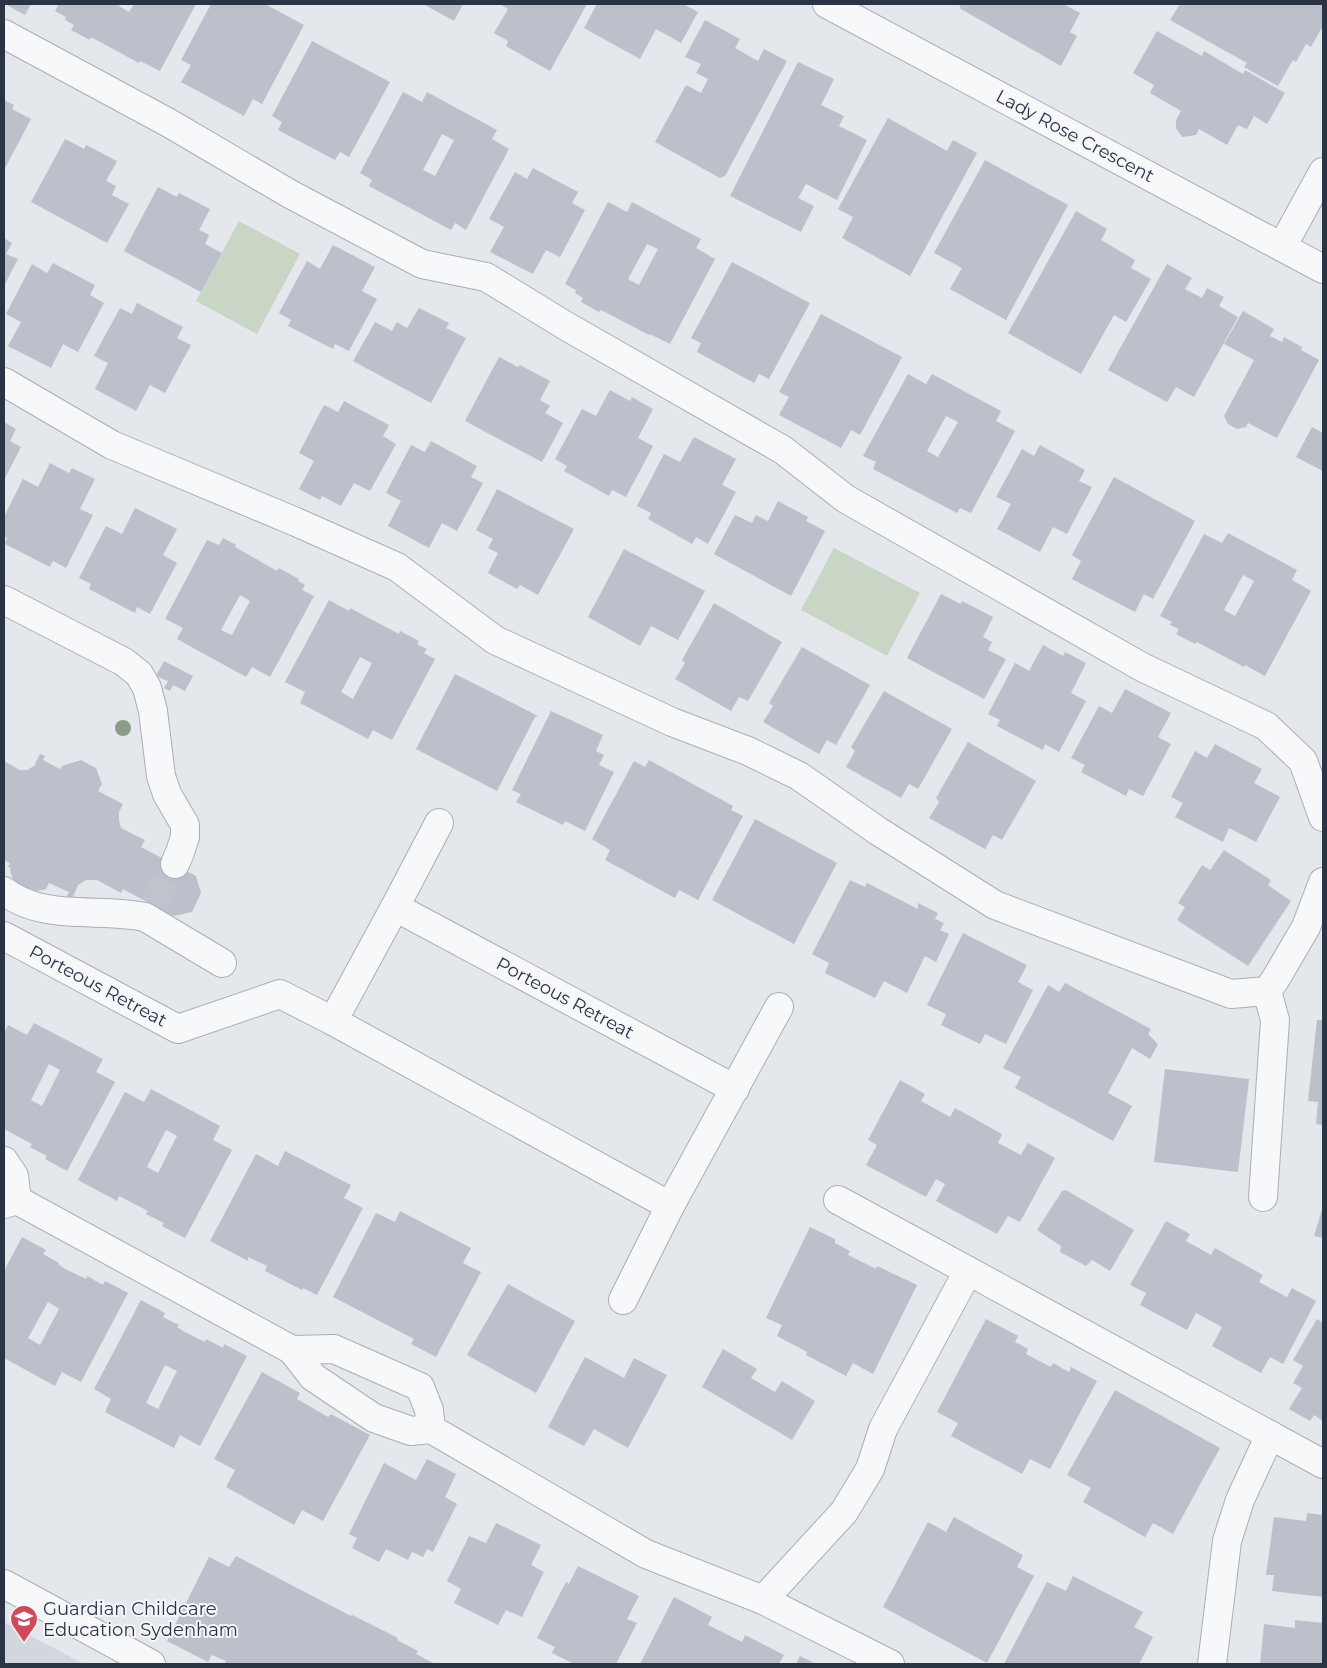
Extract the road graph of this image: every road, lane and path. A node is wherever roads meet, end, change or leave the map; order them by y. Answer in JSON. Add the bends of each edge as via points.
{"nodes":[{"id":1,"x":826,"y":4,"type":"edge"},
{"id":2,"x":866,"y":13,"type":"edge"},
{"id":3,"x":4,"y":34,"type":"edge"},
{"id":4,"x":1323,"y":172,"type":"edge"},
{"id":5,"x":1282,"y":247,"type":"junction"},
{"id":6,"x":1323,"y":269,"type":"edge"},
{"id":7,"x":4,"y":382,"type":"edge"},
{"id":8,"x":4,"y":600,"type":"edge"},
{"id":9,"x":1323,"y":817,"type":"edge"},
{"id":10,"x":439,"y":823,"type":"dead end"},
{"id":11,"x":175,"y":864,"type":"tunnel mouth"},
{"id":12,"x":1323,"y":882,"type":"edge"},
{"id":13,"x":4,"y":891,"type":"edge"},
{"id":14,"x":395,"y":907,"type":"junction"},
{"id":15,"x":4,"y":936,"type":"edge"},
{"id":16,"x":222,"y":963,"type":"dead end"},
{"id":17,"x":1266,"y":991,"type":"junction"},
{"id":18,"x":779,"y":1007,"type":"dead end"},
{"id":19,"x":333,"y":1021,"type":"junction"},
{"id":20,"x":735,"y":1089,"type":"junction"},
{"id":21,"x":4,"y":1161,"type":"edge"},
{"id":22,"x":1263,"y":1197,"type":"dead end"},
{"id":23,"x":838,"y":1200,"type":"dead end"},
{"id":24,"x":10,"y":1202,"type":"edge"},
{"id":25,"x":670,"y":1206,"type":"junction"},
{"id":26,"x":968,"y":1271,"type":"junction"},
{"id":27,"x":623,"y":1300,"type":"dead end"},
{"id":28,"x":292,"y":1350,"type":"junction"},
{"id":29,"x":431,"y":1428,"type":"junction"},
{"id":30,"x":1270,"y":1435,"type":"junction"},
{"id":31,"x":1323,"y":1464,"type":"edge"},
{"id":32,"x":4,"y":1584,"type":"edge"},
{"id":33,"x":763,"y":1600,"type":"junction"},
{"id":34,"x":150,"y":1664,"type":"edge"},
{"id":35,"x":890,"y":1664,"type":"edge"},
{"id":36,"x":1212,"y":1664,"type":"edge"}],
"edges":[{"from":1,"to":2,"type":"street","name":"Lady Rose Crescent"},
{"from":2,"to":5,"type":"street","name":"Lady Rose Crescent"},
{"from":3,"to":9,"type":"street","via":[[422,264],[486,277],[783,450],[846,500],[1142,667],[1266,726],[1303,760]]},
{"from":4,"to":5,"type":"street"},
{"from":5,"to":6,"type":"street","name":"Lady Rose Crescent"},
{"from":7,"to":17,"type":"street","via":[[112,445],[397,567],[495,640],[672,722],[748,751],[799,776],[878,831],[995,905],[1231,994]]},
{"from":8,"to":11,"type":"street","via":[[124,662],[139,674],[147,688],[153,711],[161,776],[167,794],[185,825],[185,837]]},
{"from":10,"to":14,"type":"street"},
{"from":12,"to":17,"type":"street","via":[[1306,927]]},
{"from":13,"to":16,"type":"street","via":[[35,906],[75,913],[133,914],[149,911]]},
{"from":14,"to":19,"type":"street"},
{"from":14,"to":20,"type":"street","name":"Porteous Retreat"},
{"from":15,"to":19,"type":"street","name":"Porteous Retreat","via":[[178,1029],[280,994]]},
{"from":17,"to":22,"type":"street","via":[[1274,1020]]},
{"from":18,"to":20,"type":"street"},
{"from":19,"to":25,"type":"street","name":"Porteous Retreat"},
{"from":20,"to":25,"type":"street"},
{"from":21,"to":24,"type":"street","via":[[14,1176]]},
{"from":23,"to":26,"type":"street"},
{"from":24,"to":28,"type":"street"},
{"from":25,"to":27,"type":"street"},
{"from":26,"to":30,"type":"street"},
{"from":26,"to":33,"type":"street","via":[[883,1429],[870,1469],[844,1512]]},
{"from":28,"to":29,"type":"street","via":[[313,1377],[374,1418],[411,1431]]},
{"from":28,"to":29,"type":"street","via":[[334,1349],[420,1388],[429,1410]]},
{"from":29,"to":33,"type":"street","via":[[646,1554]]},
{"from":30,"to":31,"type":"street"},
{"from":30,"to":36,"type":"street","via":[[1240,1500],[1227,1541]]},
{"from":32,"to":34,"type":"street"},
{"from":33,"to":35,"type":"street"}]}
